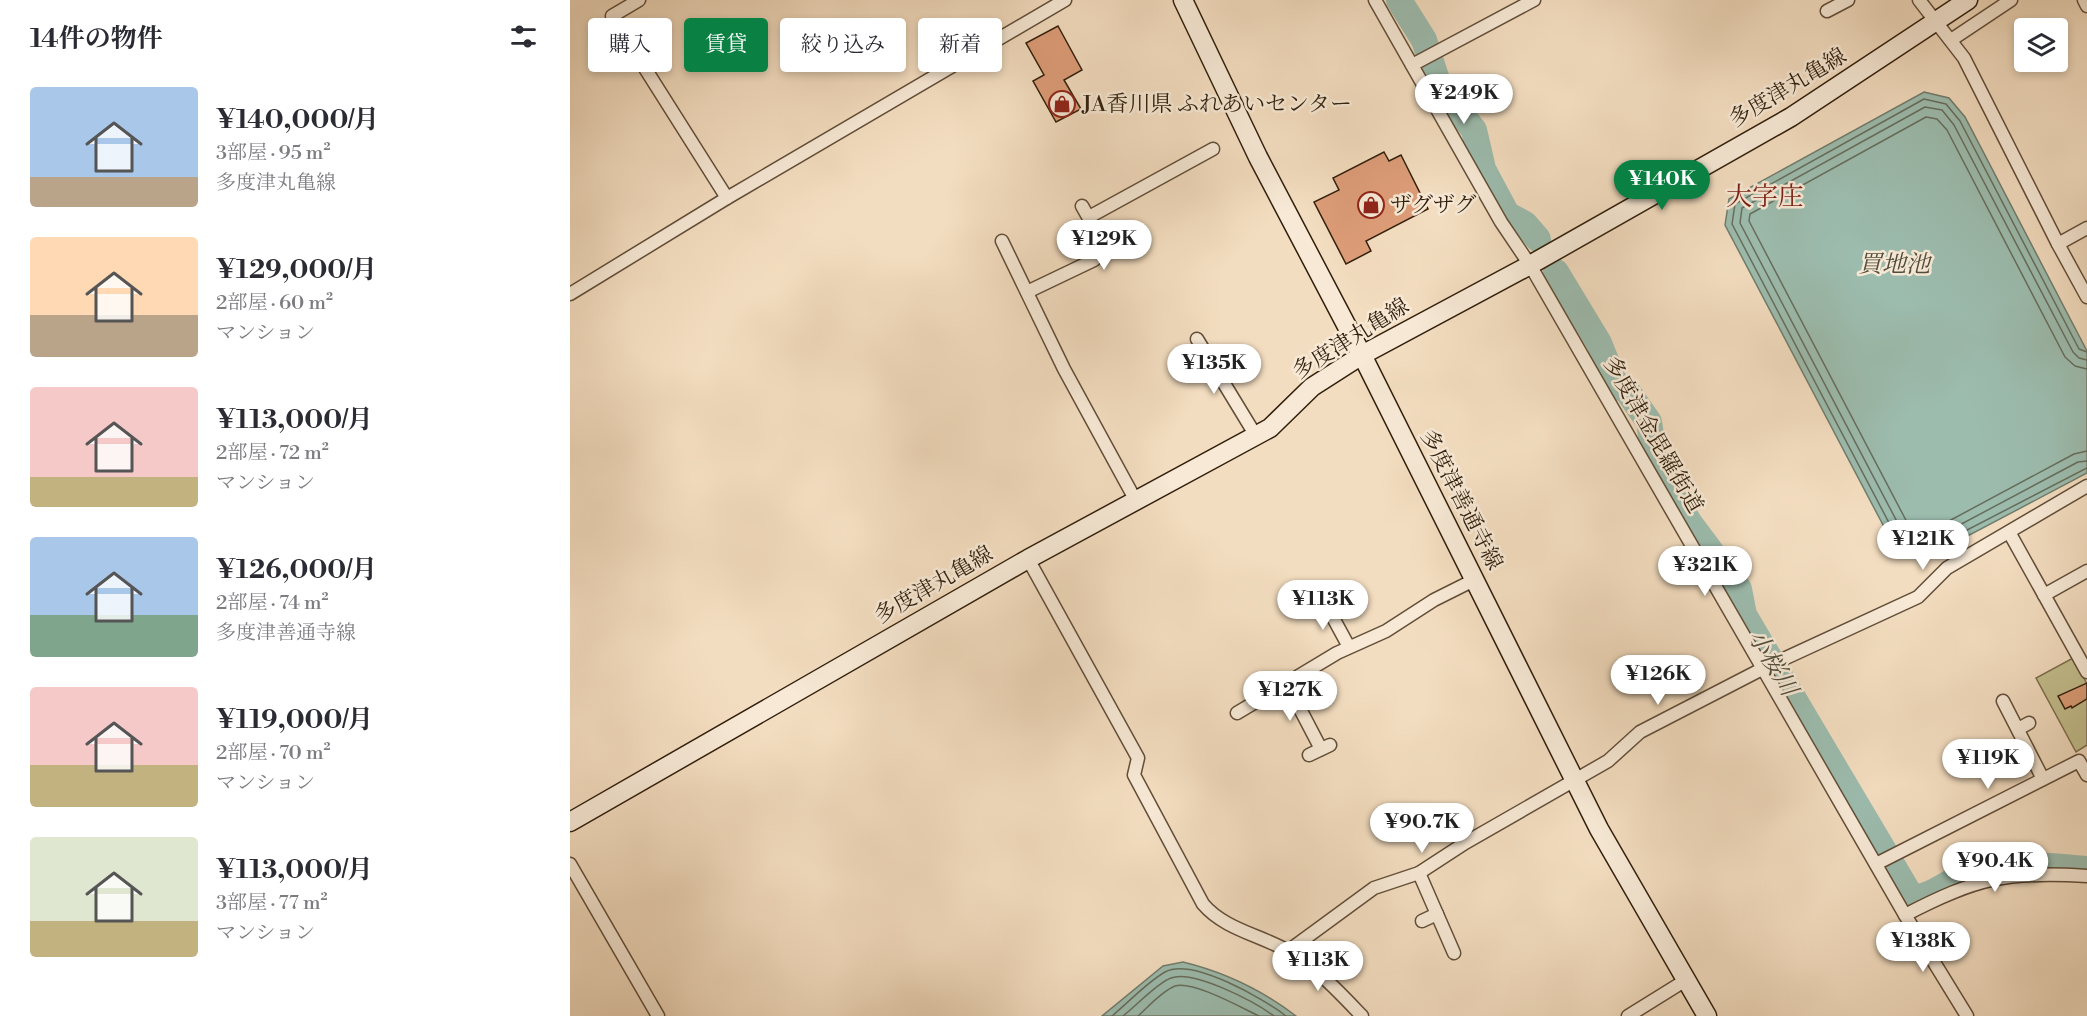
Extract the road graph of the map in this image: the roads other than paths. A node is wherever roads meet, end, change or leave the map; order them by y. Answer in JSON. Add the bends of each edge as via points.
{"nodes":[{"id":1,"x":639,"y":0,"type":"edge"},
{"id":2,"x":1065,"y":0,"type":"edge"},
{"id":3,"x":1183,"y":0,"type":"edge"},
{"id":4,"x":1375,"y":0,"type":"edge"},
{"id":5,"x":1534,"y":0,"type":"edge"},
{"id":6,"x":1848,"y":0,"type":"edge"},
{"id":7,"x":1968,"y":0,"type":"edge"},
{"id":8,"x":2011,"y":0,"type":"edge"},
{"id":9,"x":2084,"y":0,"type":"edge"},
{"id":10,"x":1922,"y":1,"type":"edge"},
{"id":11,"x":2087,"y":6,"type":"edge"},
{"id":12,"x":1827,"y":11,"type":"dead end"},
{"id":13,"x":1936,"y":21,"type":"junction"},
{"id":14,"x":1951,"y":40,"type":"junction"},
{"id":15,"x":1417,"y":63,"type":"junction"},
{"id":16,"x":1213,"y":148,"type":"dead end"},
{"id":17,"x":727,"y":198,"type":"junction"},
{"id":18,"x":1082,"y":206,"type":"dead end"},
{"id":19,"x":1089,"y":217,"type":"junction"},
{"id":20,"x":2087,"y":228,"type":"edge"},
{"id":21,"x":1002,"y":241,"type":"dead end"},
{"id":22,"x":2058,"y":244,"type":"junction"},
{"id":23,"x":1530,"y":265,"type":"junction"},
{"id":24,"x":1027,"y":292,"type":"junction"},
{"id":25,"x":570,"y":294,"type":"edge"},
{"id":26,"x":2087,"y":297,"type":"edge"},
{"id":27,"x":1197,"y":339,"type":"dead end"},
{"id":28,"x":1362,"y":355,"type":"junction"},
{"id":29,"x":1256,"y":436,"type":"junction"},
{"id":30,"x":2087,"y":486,"type":"edge"},
{"id":31,"x":1136,"y":501,"type":"junction"},
{"id":32,"x":2009,"y":532,"type":"junction"},
{"id":33,"x":1028,"y":559,"type":"junction"},
{"id":34,"x":2087,"y":571,"type":"edge"},
{"id":35,"x":1474,"y":580,"type":"junction"},
{"id":36,"x":2044,"y":595,"type":"junction"},
{"id":37,"x":1324,"y":601,"type":"dead end"},
{"id":38,"x":1349,"y":648,"type":"junction"},
{"id":39,"x":1764,"y":668,"type":"junction"},
{"id":40,"x":2086,"y":668,"type":"edge"},
{"id":41,"x":1286,"y":681,"type":"junction"},
{"id":42,"x":2003,"y":701,"type":"dead end"},
{"id":43,"x":1237,"y":713,"type":"dead end"},
{"id":44,"x":2030,"y":723,"type":"dead end"},
{"id":45,"x":2018,"y":729,"type":"junction"},
{"id":46,"x":1320,"y":750,"type":"dead end"},
{"id":47,"x":2087,"y":775,"type":"edge"},
{"id":48,"x":2043,"y":778,"type":"junction"},
{"id":49,"x":1574,"y":781,"type":"junction"},
{"id":50,"x":570,"y":822,"type":"edge"},
{"id":51,"x":570,"y":864,"type":"edge"},
{"id":52,"x":1876,"y":864,"type":"junction"},
{"id":53,"x":1419,"y":873,"type":"junction"},
{"id":54,"x":2087,"y":876,"type":"edge"},
{"id":55,"x":1437,"y":914,"type":"junction"},
{"id":56,"x":1905,"y":915,"type":"junction"},
{"id":57,"x":1422,"y":921,"type":"dead end"},
{"id":58,"x":1288,"y":951,"type":"junction"},
{"id":59,"x":1454,"y":953,"type":"dead end"},
{"id":60,"x":1686,"y":980,"type":"junction"},
{"id":61,"x":658,"y":1016,"type":"edge"},
{"id":62,"x":1362,"y":1016,"type":"edge"},
{"id":63,"x":1628,"y":1016,"type":"edge"},
{"id":64,"x":1707,"y":1016,"type":"edge"},
{"id":65,"x":1967,"y":1016,"type":"edge"}],
"edges":[{"from":1,"to":17,"type":"street","via":[[612,16]]},
{"from":2,"to":17,"type":"street"},
{"from":3,"to":28,"type":"main road","name":"多度津善通寺線","via":[[1258,157]]},
{"from":4,"to":15,"type":"street","name":"多度津金毘羅街道"},
{"from":5,"to":15,"type":"street"},
{"from":6,"to":12,"type":"street"},
{"from":7,"to":13,"type":"main road","name":"多度津丸亀線"},
{"from":8,"to":14,"type":"street"},
{"from":9,"to":11,"type":"street"},
{"from":10,"to":13,"type":"street"},
{"from":13,"to":14,"type":"street"},
{"from":13,"to":23,"type":"main road","name":"多度津丸亀線","via":[[1791,117]]},
{"from":14,"to":22,"type":"street","via":[[1964,58]]},
{"from":15,"to":23,"type":"street","name":"多度津金毘羅街道","via":[[1501,222]]},
{"from":16,"to":19,"type":"street"},
{"from":17,"to":25,"type":"street"},
{"from":18,"to":19,"type":"street"},
{"from":19,"to":24,"type":"street","via":[[1099,236],[1094,260]]},
{"from":20,"to":22,"type":"street"},
{"from":21,"to":24,"type":"street"},
{"from":22,"to":26,"type":"street"},
{"from":23,"to":28,"type":"main road","name":"多度津丸亀線"},
{"from":23,"to":39,"type":"street","name":"多度津金毘羅街道"},
{"from":24,"to":31,"type":"street"},
{"from":27,"to":29,"type":"street"},
{"from":28,"to":29,"type":"main road","name":"多度津丸亀線","via":[[1312,387],[1270,428]]},
{"from":28,"to":35,"type":"main road","name":"多度津善通寺線"},
{"from":29,"to":31,"type":"main road","name":"多度津丸亀線"},
{"from":30,"to":32,"type":"street"},
{"from":31,"to":33,"type":"main road","name":"多度津丸亀線"},
{"from":32,"to":36,"type":"street"},
{"from":32,"to":39,"type":"street","via":[[1947,568],[1918,597]]},
{"from":33,"to":50,"type":"main road","name":"多度津丸亀線"},
{"from":33,"to":58,"type":"street","via":[[1138,758],[1134,776],[1203,904],[1213,916]]},
{"from":34,"to":36,"type":"street"},
{"from":35,"to":38,"type":"street"},
{"from":35,"to":49,"type":"main road","name":"多度津善通寺線"},
{"from":36,"to":40,"type":"street"},
{"from":37,"to":38,"type":"street"},
{"from":38,"to":41,"type":"street"},
{"from":39,"to":49,"type":"street","via":[[1640,732],[1608,761]]},
{"from":39,"to":52,"type":"street","name":"多度津金毘羅街道"},
{"from":41,"to":43,"type":"street"},
{"from":41,"to":46,"type":"street"},
{"from":42,"to":45,"type":"street"},
{"from":44,"to":45,"type":"street"},
{"from":45,"to":48,"type":"street"},
{"from":47,"to":48,"type":"street","via":[[2079,760]]},
{"from":48,"to":52,"type":"street"},
{"from":49,"to":53,"type":"street"},
{"from":49,"to":60,"type":"main road","name":"多度津善通寺線"},
{"from":51,"to":61,"type":"street"},
{"from":52,"to":56,"type":"street","name":"多度津金毘羅街道"},
{"from":53,"to":55,"type":"street"},
{"from":53,"to":58,"type":"street","via":[[1374,888]]},
{"from":54,"to":56,"type":"street","via":[[2036,873],[1983,880],[1948,892]]},
{"from":55,"to":57,"type":"street"},
{"from":55,"to":59,"type":"street"},
{"from":56,"to":65,"type":"street","name":"多度津金毘羅街道"},
{"from":58,"to":62,"type":"street","via":[[1322,975]]},
{"from":60,"to":63,"type":"street"},
{"from":60,"to":64,"type":"main road","name":"多度津善通寺線"}]}
